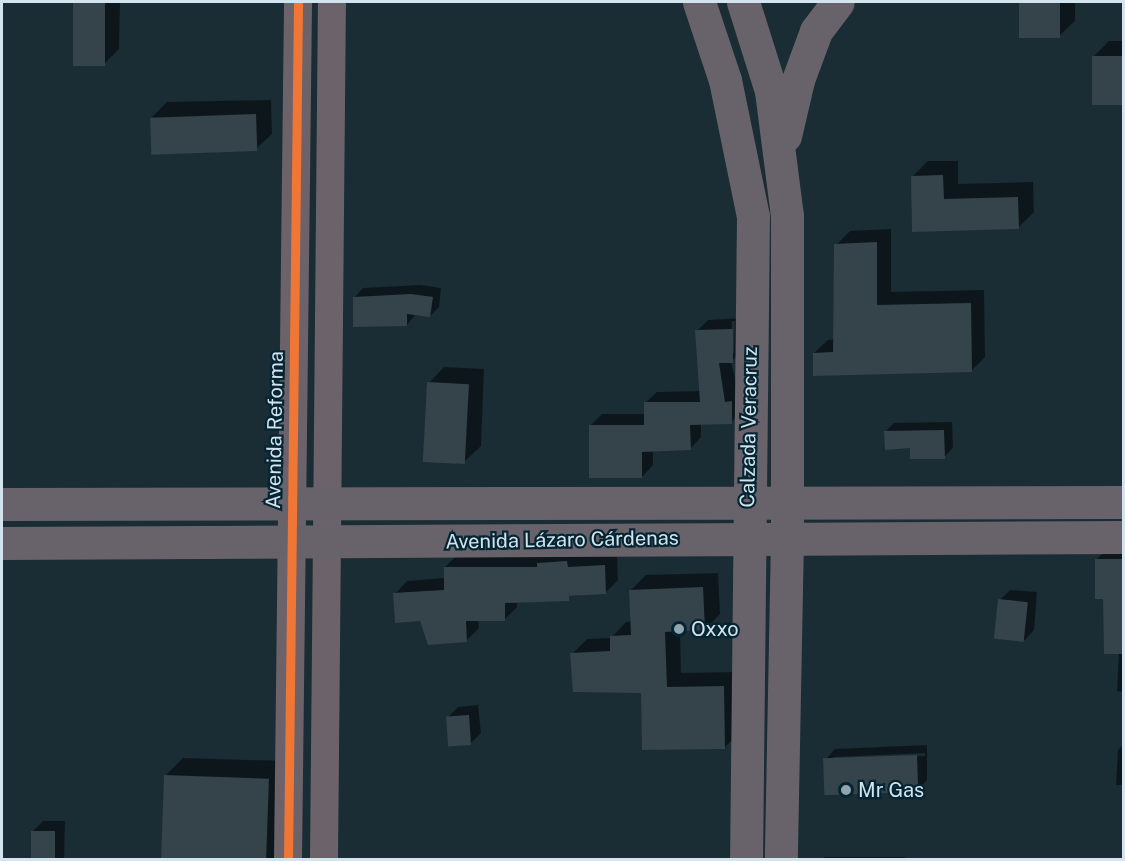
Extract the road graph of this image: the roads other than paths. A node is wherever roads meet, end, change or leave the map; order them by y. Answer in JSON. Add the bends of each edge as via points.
{"nodes":[{"id":1,"x":297,"y":2,"type":"edge"},
{"id":2,"x":332,"y":2,"type":"edge"},
{"id":3,"x":699,"y":2,"type":"edge"},
{"id":4,"x":743,"y":2,"type":"edge"},
{"id":5,"x":838,"y":2,"type":"edge"},
{"id":6,"x":782,"y":180,"type":"junction"},
{"id":7,"x":1124,"y":502,"type":"edge"},
{"id":8,"x":748,"y":503,"type":"junction"},
{"id":9,"x":786,"y":503,"type":"junction"},
{"id":10,"x":2,"y":504,"type":"edge"},
{"id":11,"x":292,"y":504,"type":"junction"},
{"id":12,"x":327,"y":504,"type":"junction"},
{"id":13,"x":748,"y":537,"type":"junction"},
{"id":14,"x":788,"y":537,"type":"junction"},
{"id":15,"x":1124,"y":537,"type":"edge"},
{"id":16,"x":2,"y":543,"type":"edge"},
{"id":17,"x":291,"y":543,"type":"junction"},
{"id":18,"x":327,"y":543,"type":"junction"},
{"id":19,"x":288,"y":860,"type":"edge"},
{"id":20,"x":324,"y":860,"type":"edge"},
{"id":21,"x":746,"y":860,"type":"edge"},
{"id":22,"x":781,"y":860,"type":"edge"}],
"edges":[{"from":1,"to":11,"type":"street","name":"Avenida Reforma"},
{"from":2,"to":12,"type":"street"},
{"from":3,"to":8,"type":"main road","name":"Calzada Veracruz","via":[[725,80],[753,216]]},
{"from":4,"to":6,"type":"main road","name":"Calzada Veracruz","via":[[771,91]]},
{"from":5,"to":6,"type":"main road","via":[[816,31],[798,80],[786,120]]},
{"from":6,"to":9,"type":"main road","name":"Calzada Veracruz","via":[[787,216]]},
{"from":7,"to":9,"type":"main road","name":"Avenida Lázaro Cárdenas"},
{"from":8,"to":9,"type":"main road","name":"Avenida Lázaro Cárdenas"},
{"from":8,"to":12,"type":"main road","name":"Avenida Lázaro Cárdenas"},
{"from":8,"to":13,"type":"main road","name":"Calzada Veracruz"},
{"from":9,"to":14,"type":"main road","name":"Calzada Veracruz"},
{"from":10,"to":11,"type":"main road","name":"Avenida Lázaro Cárdenas"},
{"from":11,"to":12,"type":"main road","name":"Avenida Lázaro Cárdenas"},
{"from":11,"to":17,"type":"street","name":"Avenida Reforma"},
{"from":12,"to":18,"type":"street"},
{"from":13,"to":14,"type":"main road","name":"Avenida Lázaro Cárdenas"},
{"from":13,"to":18,"type":"main road","name":"Avenida Lázaro Cárdenas"},
{"from":13,"to":21,"type":"main road","name":"Calzada Veracruz"},
{"from":14,"to":15,"type":"main road","name":"Avenida Lázaro Cárdenas"},
{"from":14,"to":22,"type":"main road","name":"Calzada Veracruz"},
{"from":16,"to":17,"type":"main road","name":"Avenida Lázaro Cárdenas"},
{"from":17,"to":18,"type":"main road","name":"Avenida Lázaro Cárdenas"},
{"from":17,"to":19,"type":"street","name":"Avenida Reforma"},
{"from":18,"to":20,"type":"street"}]}
